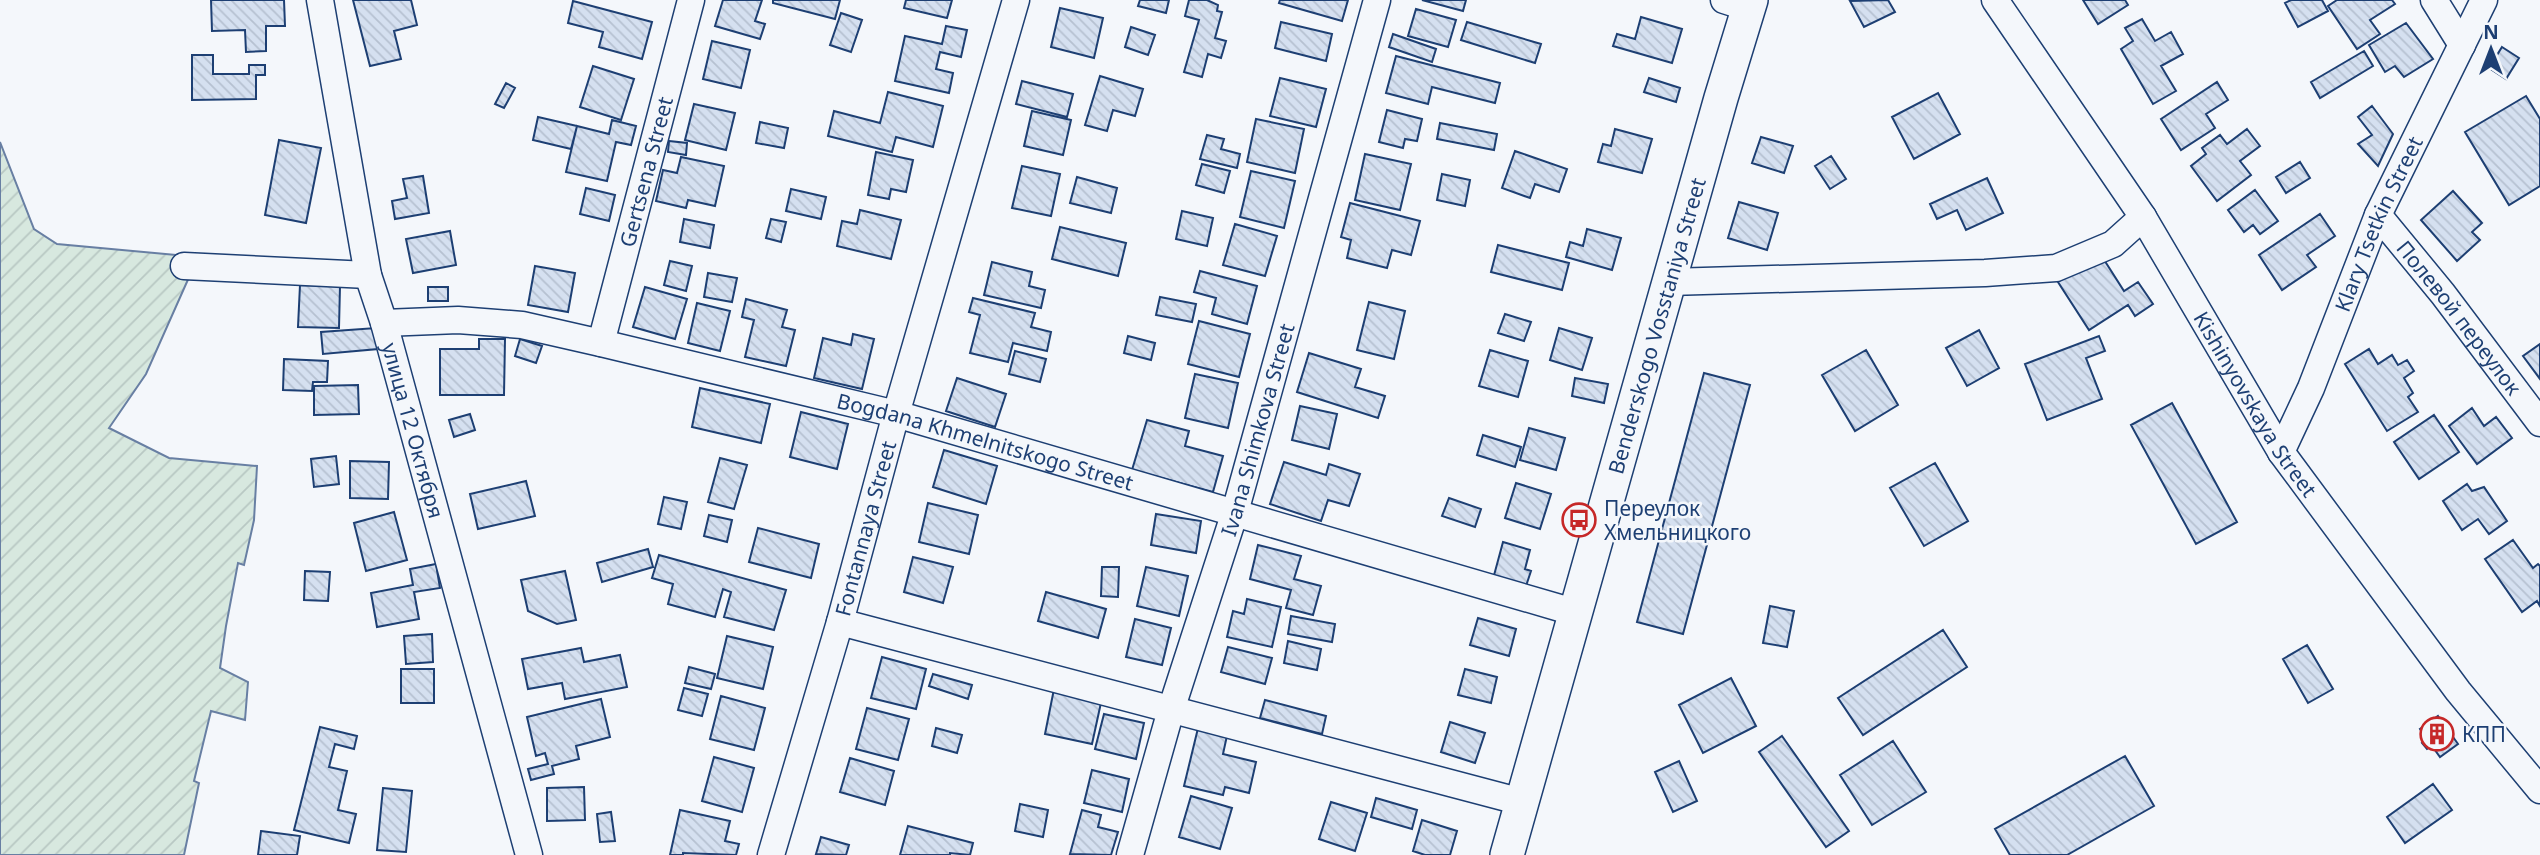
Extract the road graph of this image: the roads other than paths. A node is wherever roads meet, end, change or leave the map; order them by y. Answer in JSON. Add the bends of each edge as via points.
{"nodes":[{"id":1,"x":320,"y":0,"type":"edge"},
{"id":2,"x":691,"y":0,"type":"edge"},
{"id":3,"x":1016,"y":0,"type":"edge"},
{"id":4,"x":1377,"y":0,"type":"edge"},
{"id":5,"x":1995,"y":0,"type":"edge"},
{"id":6,"x":2434,"y":0,"type":"edge"},
{"id":7,"x":2484,"y":0,"type":"edge"},
{"id":8,"x":1742,"y":3,"type":"edge"},
{"id":9,"x":2462,"y":46,"type":"junction"},
{"id":10,"x":2378,"y":215,"type":"junction"},
{"id":11,"x":2143,"y":217,"type":"junction"},
{"id":12,"x":184,"y":266,"type":"dead end"},
{"id":13,"x":368,"y":275,"type":"junction"},
{"id":14,"x":1669,"y":282,"type":"junction"},
{"id":15,"x":384,"y":323,"type":"junction"},
{"id":16,"x":601,"y":343,"type":"junction"},
{"id":17,"x":896,"y":414,"type":"junction"},
{"id":18,"x":2540,"y":423,"type":"edge"},
{"id":19,"x":2281,"y":452,"type":"junction"},
{"id":20,"x":1235,"y":512,"type":"junction"},
{"id":21,"x":1577,"y":613,"type":"junction"},
{"id":22,"x":840,"y":622,"type":"junction"},
{"id":23,"x":1171,"y":710,"type":"junction"},
{"id":24,"x":2540,"y":790,"type":"edge"},
{"id":25,"x":1522,"y":802,"type":"junction"},
{"id":26,"x":529,"y":855,"type":"edge"},
{"id":27,"x":771,"y":855,"type":"edge"},
{"id":28,"x":1130,"y":855,"type":"edge"},
{"id":29,"x":1507,"y":855,"type":"edge"}],
"edges":[{"from":1,"to":13,"type":"street","name":"улица 12 Октября"},
{"from":2,"to":16,"type":"street","name":"Gertsena Street"},
{"from":3,"to":17,"type":"street","name":"Fontannaya Street"},
{"from":4,"to":20,"type":"street","name":"Ivana Shimkova Street"},
{"from":5,"to":11,"type":"street","name":"Kishinyovskaya Street"},
{"from":6,"to":9,"type":"street"},
{"from":7,"to":9,"type":"street","name":"Klary Tsetkin Street"},
{"from":8,"to":14,"type":"main road","name":"Benderskogo Vosstaniya Street","via":[[1721,98]]},
{"from":9,"to":10,"type":"street","name":"Klary Tsetkin Street"},
{"from":10,"to":18,"type":"street","name":"Полевой переулок"},
{"from":10,"to":19,"type":"street","name":"Klary Tsetkin Street","via":[[2311,388]]},
{"from":11,"to":14,"type":"street","via":[[2113,244],[2056,268]]},
{"from":11,"to":19,"type":"street","name":"Kishinyovskaya Street"},
{"from":12,"to":13,"type":"street"},
{"from":13,"to":15,"type":"street","name":"улица 12 Октября"},
{"from":14,"to":21,"type":"main road","name":"Benderskogo Vosstaniya Street"},
{"from":15,"to":16,"type":"street","name":"Bogdana Khmelnitskogo Street","via":[[458,320],[522,325]]},
{"from":15,"to":26,"type":"street","name":"улица 12 Октября"},
{"from":16,"to":17,"type":"street","name":"Bogdana Khmelnitskogo Street"},
{"from":17,"to":20,"type":"street","name":"Bogdana Khmelnitskogo Street"},
{"from":17,"to":22,"type":"street","name":"Fontannaya Street"},
{"from":19,"to":24,"type":"street","name":"Kishinyovskaya Street","via":[[2458,691]]},
{"from":20,"to":21,"type":"street","name":"Bogdana Khmelnitskogo Street"},
{"from":20,"to":23,"type":"street","name":"Ivana Shimkova Street"},
{"from":21,"to":25,"type":"main road","name":"Benderskogo Vosstaniya Street"},
{"from":22,"to":23,"type":"street"},
{"from":22,"to":27,"type":"street","name":"Fontannaya Street"},
{"from":23,"to":25,"type":"street"},
{"from":23,"to":28,"type":"street","name":"Ivana Shimkova Street"},
{"from":25,"to":29,"type":"main road","name":"Benderskogo Vosstaniya Street"}]}
